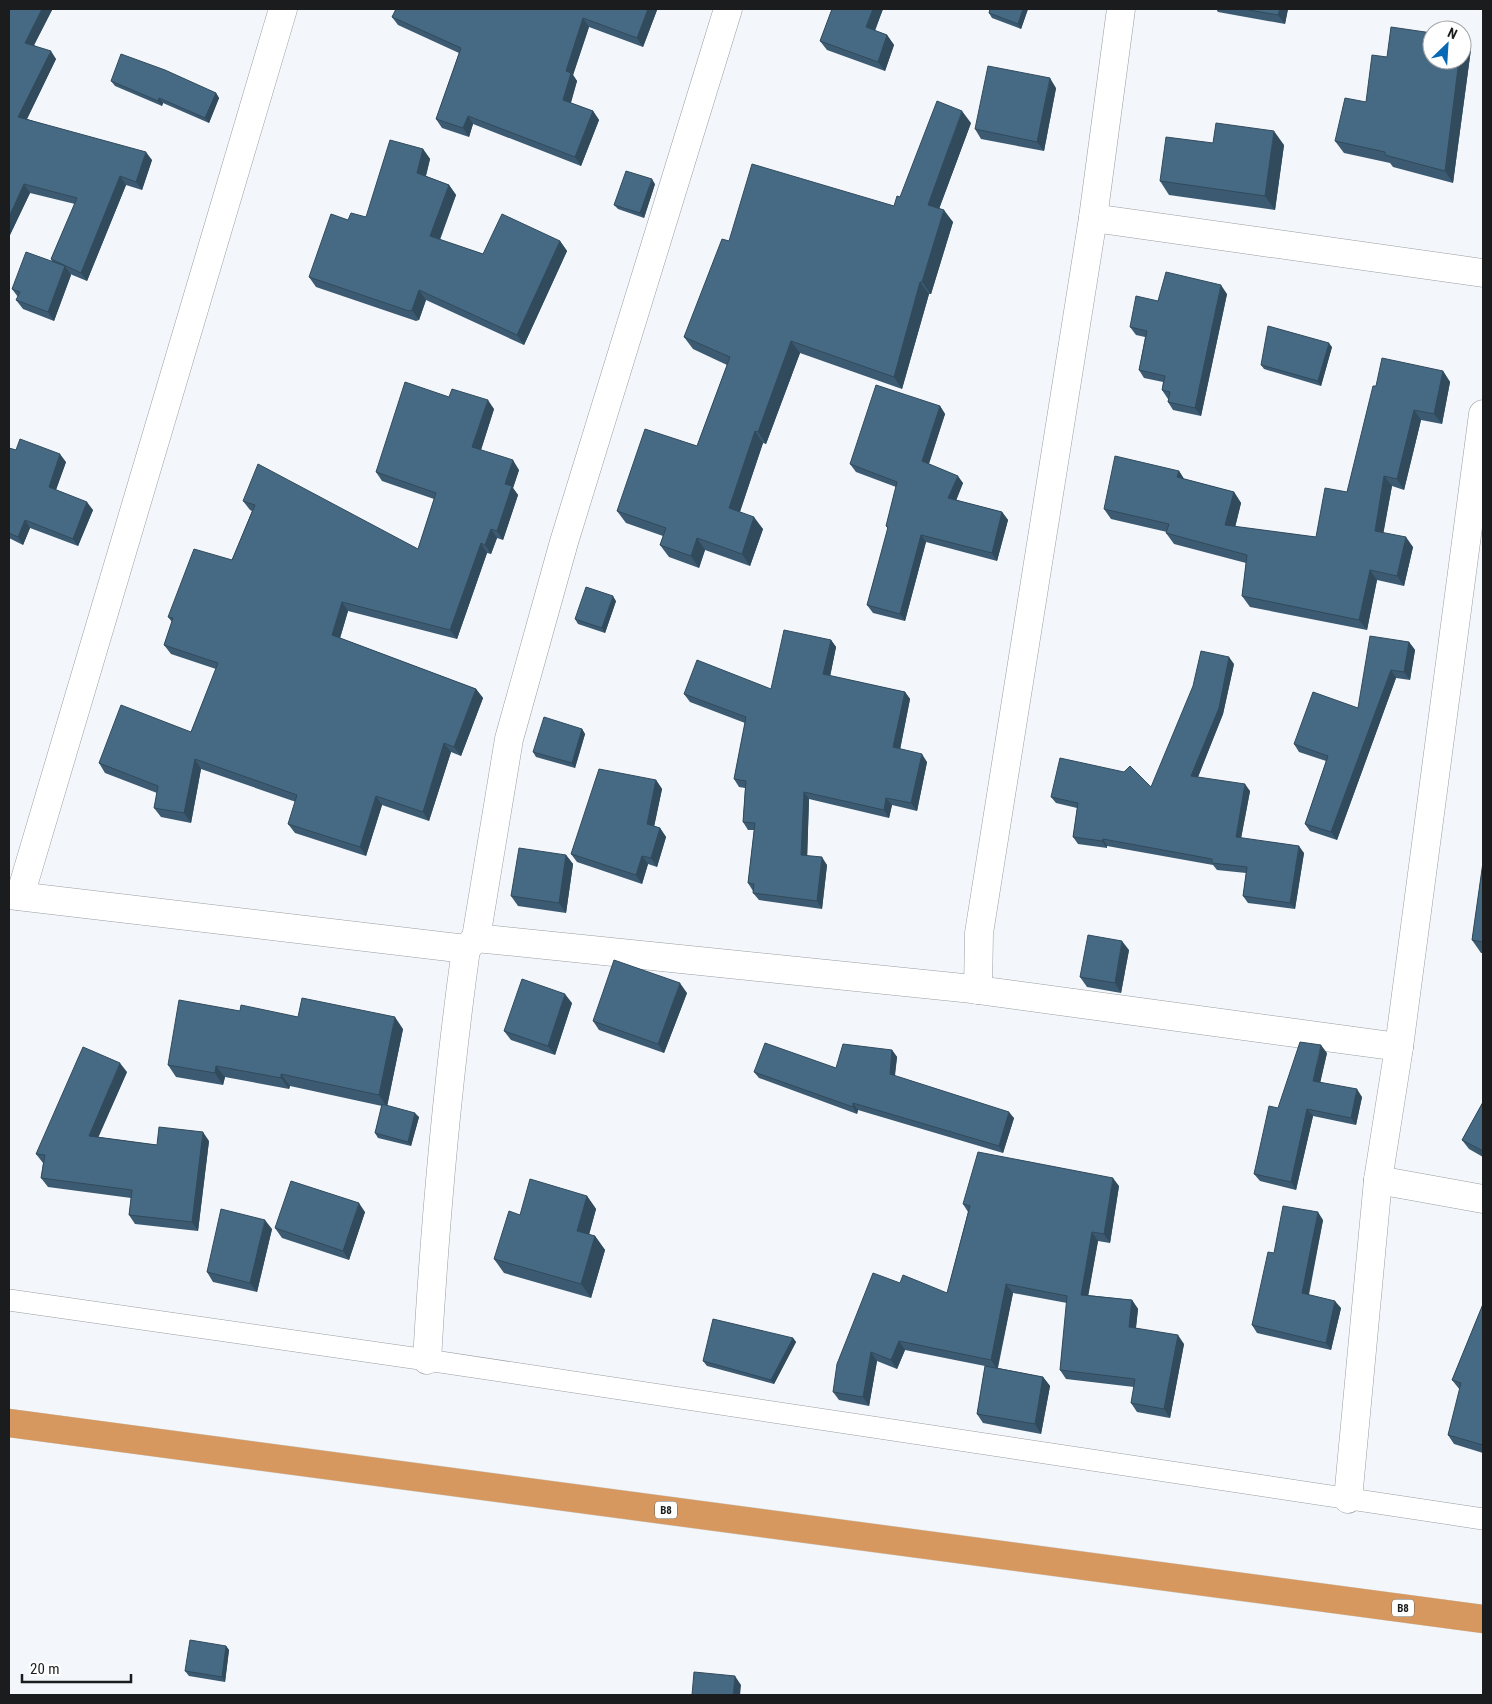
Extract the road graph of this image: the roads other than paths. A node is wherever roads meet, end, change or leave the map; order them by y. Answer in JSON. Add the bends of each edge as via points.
{"nodes":[{"id":1,"x":283,"y":9,"type":"edge"},
{"id":2,"x":728,"y":9,"type":"edge"},
{"id":3,"x":1121,"y":9,"type":"edge"},
{"id":4,"x":1093,"y":218,"type":"junction"},
{"id":5,"x":1483,"y":273,"type":"edge"},
{"id":6,"x":1483,"y":414,"type":"edge"},
{"id":7,"x":14,"y":895,"type":"edge"},
{"id":8,"x":471,"y":944,"type":"junction"},
{"id":9,"x":978,"y":990,"type":"junction"},
{"id":10,"x":1399,"y":1047,"type":"junction"},
{"id":11,"x":1378,"y":1180,"type":"junction"},
{"id":12,"x":1483,"y":1199,"type":"edge"},
{"id":13,"x":9,"y":1300,"type":"edge"},
{"id":14,"x":427,"y":1360,"type":"junction"},
{"id":15,"x":9,"y":1422,"type":"edge"},
{"id":16,"x":1348,"y":1499,"type":"junction"},
{"id":17,"x":1483,"y":1519,"type":"edge"},
{"id":18,"x":1483,"y":1619,"type":"edge"}],
"edges":[{"from":1,"to":7,"type":"street"},
{"from":2,"to":8,"type":"street","via":[[567,532],[509,740]]},
{"from":3,"to":4,"type":"street"},
{"from":4,"to":5,"type":"street"},
{"from":4,"to":9,"type":"street","via":[[979,933]]},
{"from":6,"to":10,"type":"street"},
{"from":7,"to":8,"type":"street"},
{"from":8,"to":9,"type":"street"},
{"from":8,"to":14,"type":"street","via":[[448,1077]]},
{"from":9,"to":10,"type":"street"},
{"from":10,"to":11,"type":"street"},
{"from":11,"to":12,"type":"street"},
{"from":11,"to":16,"type":"street"},
{"from":13,"to":14,"type":"lane"},
{"from":14,"to":16,"type":"lane"},
{"from":15,"to":18,"type":"highway","number":"B8"},
{"from":16,"to":17,"type":"lane"}]}
